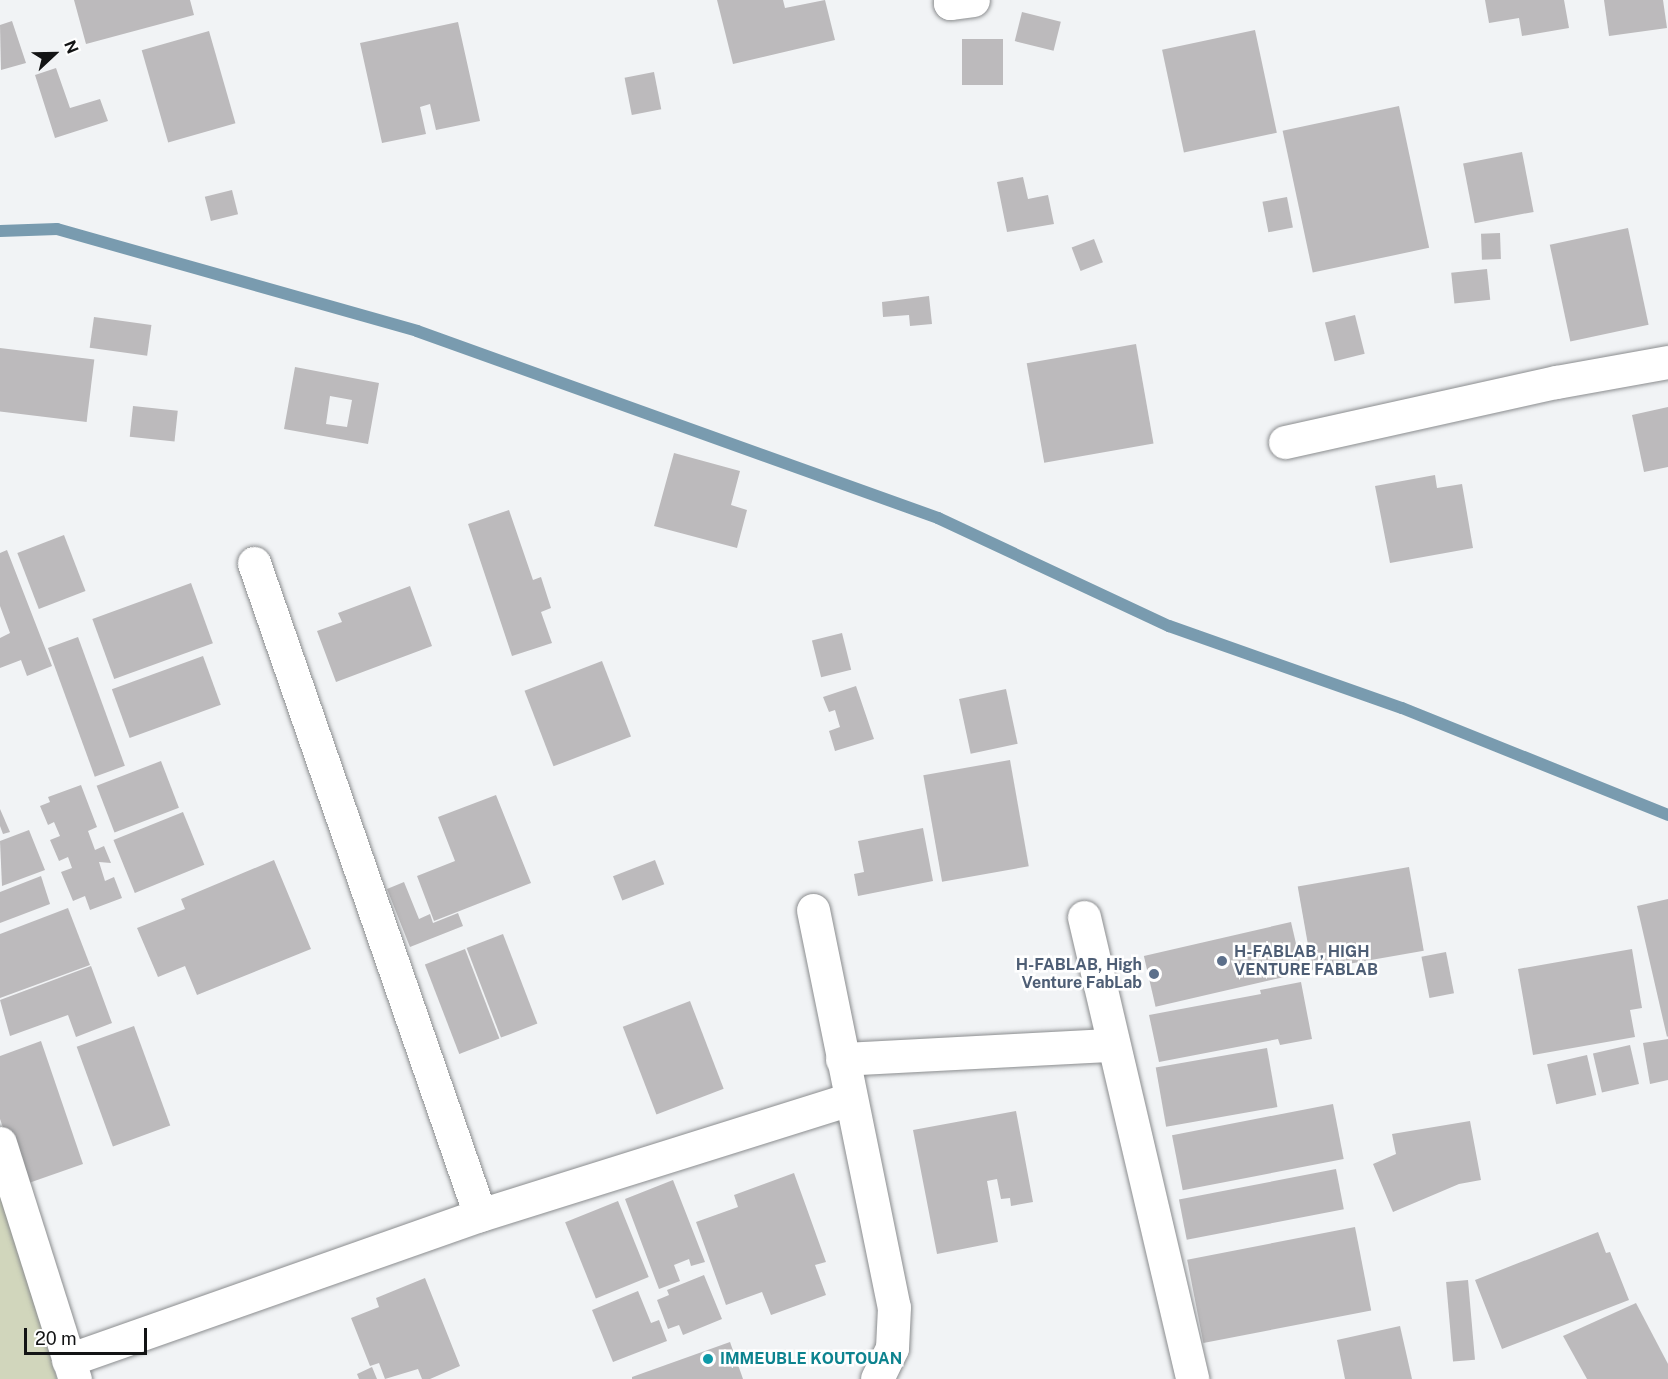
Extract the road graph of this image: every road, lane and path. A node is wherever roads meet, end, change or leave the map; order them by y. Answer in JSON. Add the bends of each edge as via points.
{"nodes":[{"id":1,"x":950,"y":0,"type":"edge"},
{"id":2,"x":973,"y":0,"type":"edge"},
{"id":3,"x":1668,"y":362,"type":"edge"},
{"id":4,"x":1285,"y":442,"type":"dead end"},
{"id":5,"x":254,"y":563,"type":"dead end"},
{"id":6,"x":813,"y":910,"type":"dead end"},
{"id":7,"x":1084,"y":917,"type":"dead end"},
{"id":8,"x":1111,"y":1046,"type":"junction"},
{"id":9,"x":842,"y":1059,"type":"junction"},
{"id":10,"x":850,"y":1099,"type":"junction"},
{"id":11,"x":0,"y":1143,"type":"edge"},
{"id":12,"x":480,"y":1215,"type":"junction"},
{"id":13,"x":72,"y":1370,"type":"edge"},
{"id":14,"x":877,"y":1379,"type":"edge"},
{"id":15,"x":1192,"y":1379,"type":"edge"}],
"edges":[{"from":1,"to":2,"type":"street"},
{"from":3,"to":4,"type":"street","via":[[1556,382]]},
{"from":5,"to":12,"type":"street"},
{"from":6,"to":9,"type":"street"},
{"from":7,"to":8,"type":"street"},
{"from":8,"to":9,"type":"street"},
{"from":8,"to":15,"type":"street"},
{"from":9,"to":10,"type":"street"},
{"from":10,"to":12,"type":"street"},
{"from":10,"to":14,"type":"street","via":[[894,1307],[891,1348]]},
{"from":11,"to":13,"type":"street"},
{"from":12,"to":13,"type":"street"}]}
